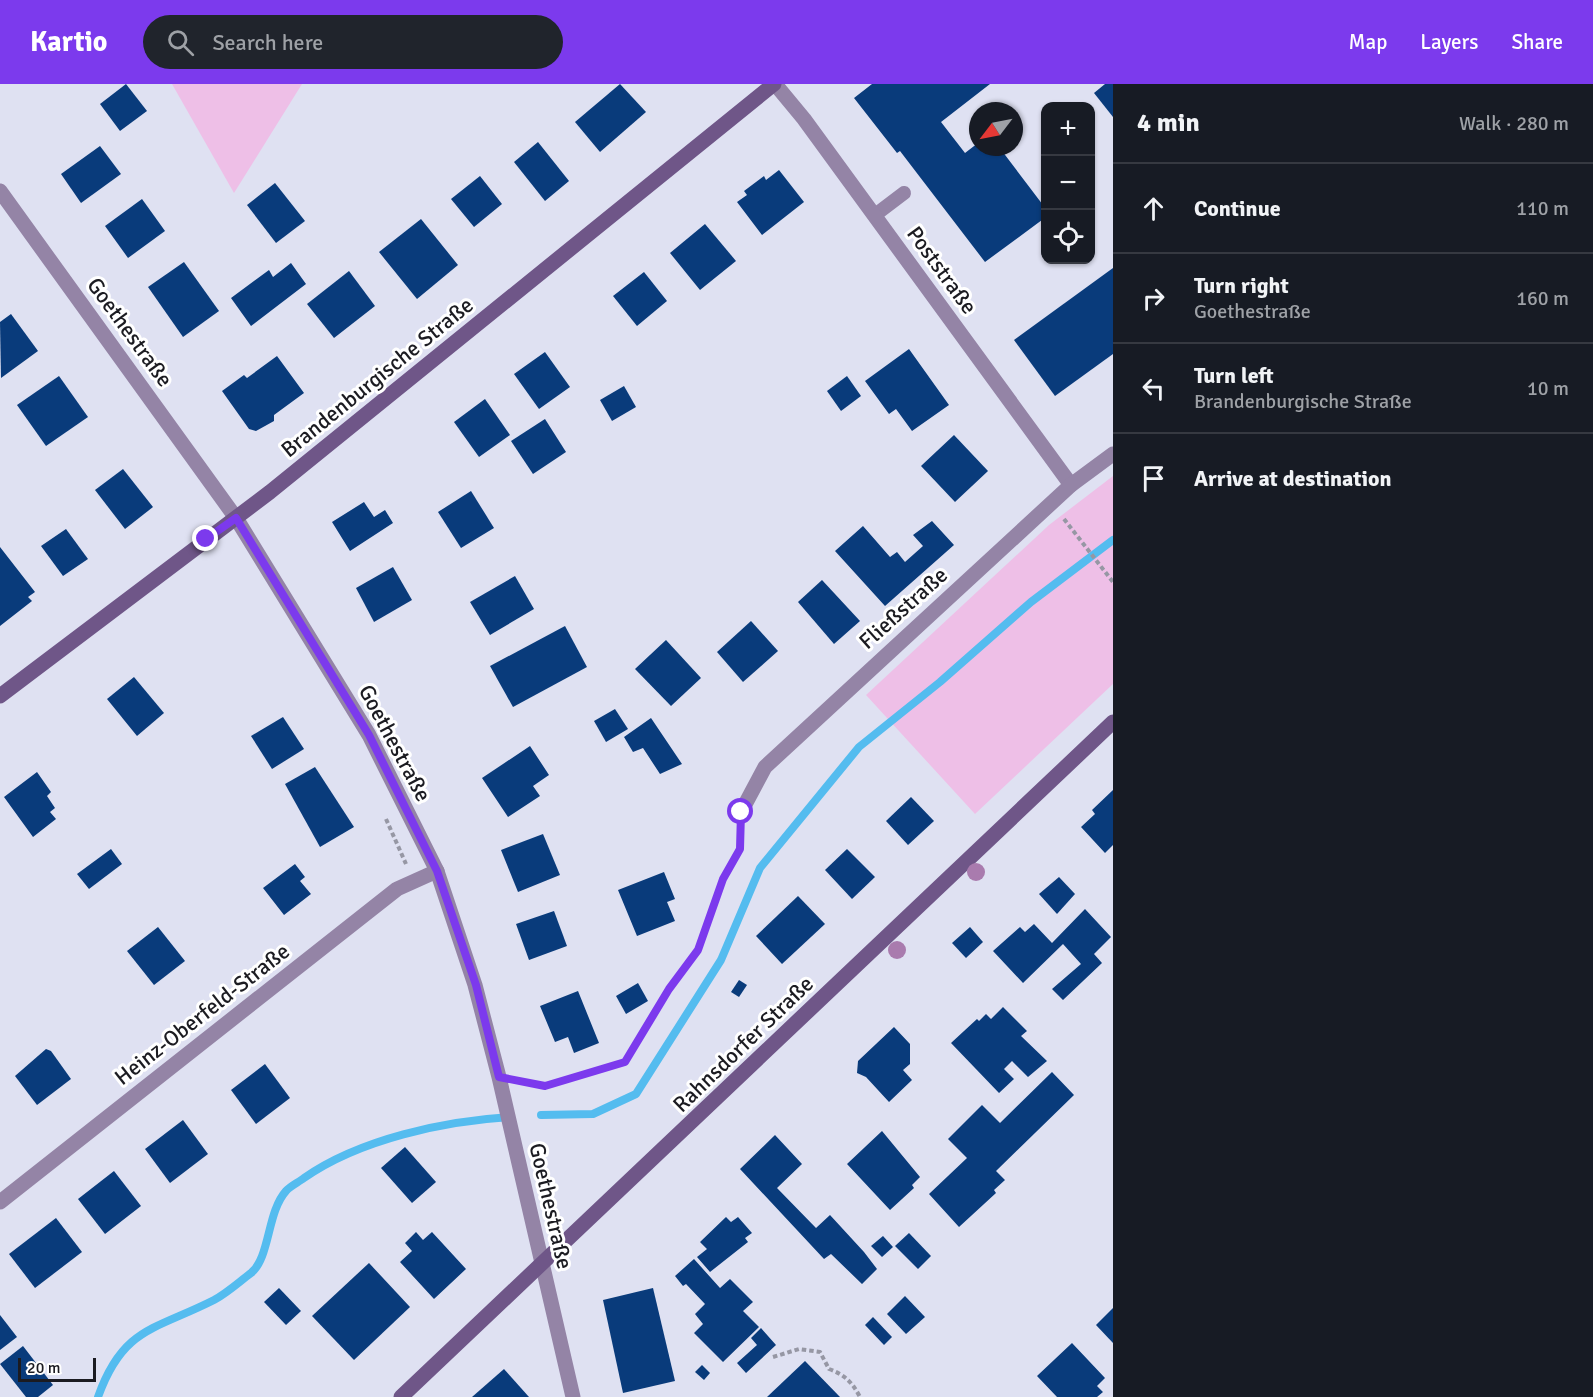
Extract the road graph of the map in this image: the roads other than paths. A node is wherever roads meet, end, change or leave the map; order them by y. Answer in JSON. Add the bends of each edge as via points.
{"nodes":[{"id":1,"x":774,"y":84,"type":"edge"},
{"id":2,"x":0,"y":191,"type":"edge"},
{"id":3,"x":904,"y":193,"type":"dead end"},
{"id":4,"x":875,"y":215,"type":"junction"},
{"id":5,"x":1113,"y":454,"type":"edge"},
{"id":6,"x":1071,"y":485,"type":"junction"},
{"id":7,"x":236,"y":518,"type":"junction"},
{"id":8,"x":0,"y":696,"type":"edge"},
{"id":9,"x":1113,"y":722,"type":"edge"},
{"id":10,"x":741,"y":812,"type":"road end"},
{"id":11,"x":437,"y":871,"type":"junction"},
{"id":12,"x":0,"y":1202,"type":"edge"},
{"id":13,"x":543,"y":1265,"type":"junction"},
{"id":14,"x":401,"y":1397,"type":"edge"},
{"id":15,"x":573,"y":1397,"type":"edge"}],
"edges":[{"from":1,"to":4,"type":"street","name":"Poststraße"},
{"from":1,"to":7,"type":"street","name":"Brandenburgische Straße"},
{"from":2,"to":7,"type":"street","name":"Goethestraße"},
{"from":3,"to":4,"type":"lane"},
{"from":4,"to":6,"type":"street","name":"Poststraße"},
{"from":5,"to":6,"type":"street","name":"Fließstraße"},
{"from":6,"to":10,"type":"street","name":"Fließstraße","via":[[765,767]]},
{"from":7,"to":8,"type":"street","name":"Brandenburgische Straße"},
{"from":7,"to":11,"type":"street","name":"Goethestraße","via":[[369,735]]},
{"from":9,"to":13,"type":"street","name":"Rahnsdorfer Straße"},
{"from":11,"to":12,"type":"street","name":"Heinz-Oberfeld-Straße","via":[[397,889]]},
{"from":11,"to":13,"type":"street","name":"Goethestraße","via":[[476,985]]},
{"from":13,"to":14,"type":"street","name":"Rahnsdorfer Straße"},
{"from":13,"to":15,"type":"street","name":"Goethestraße"}]}
